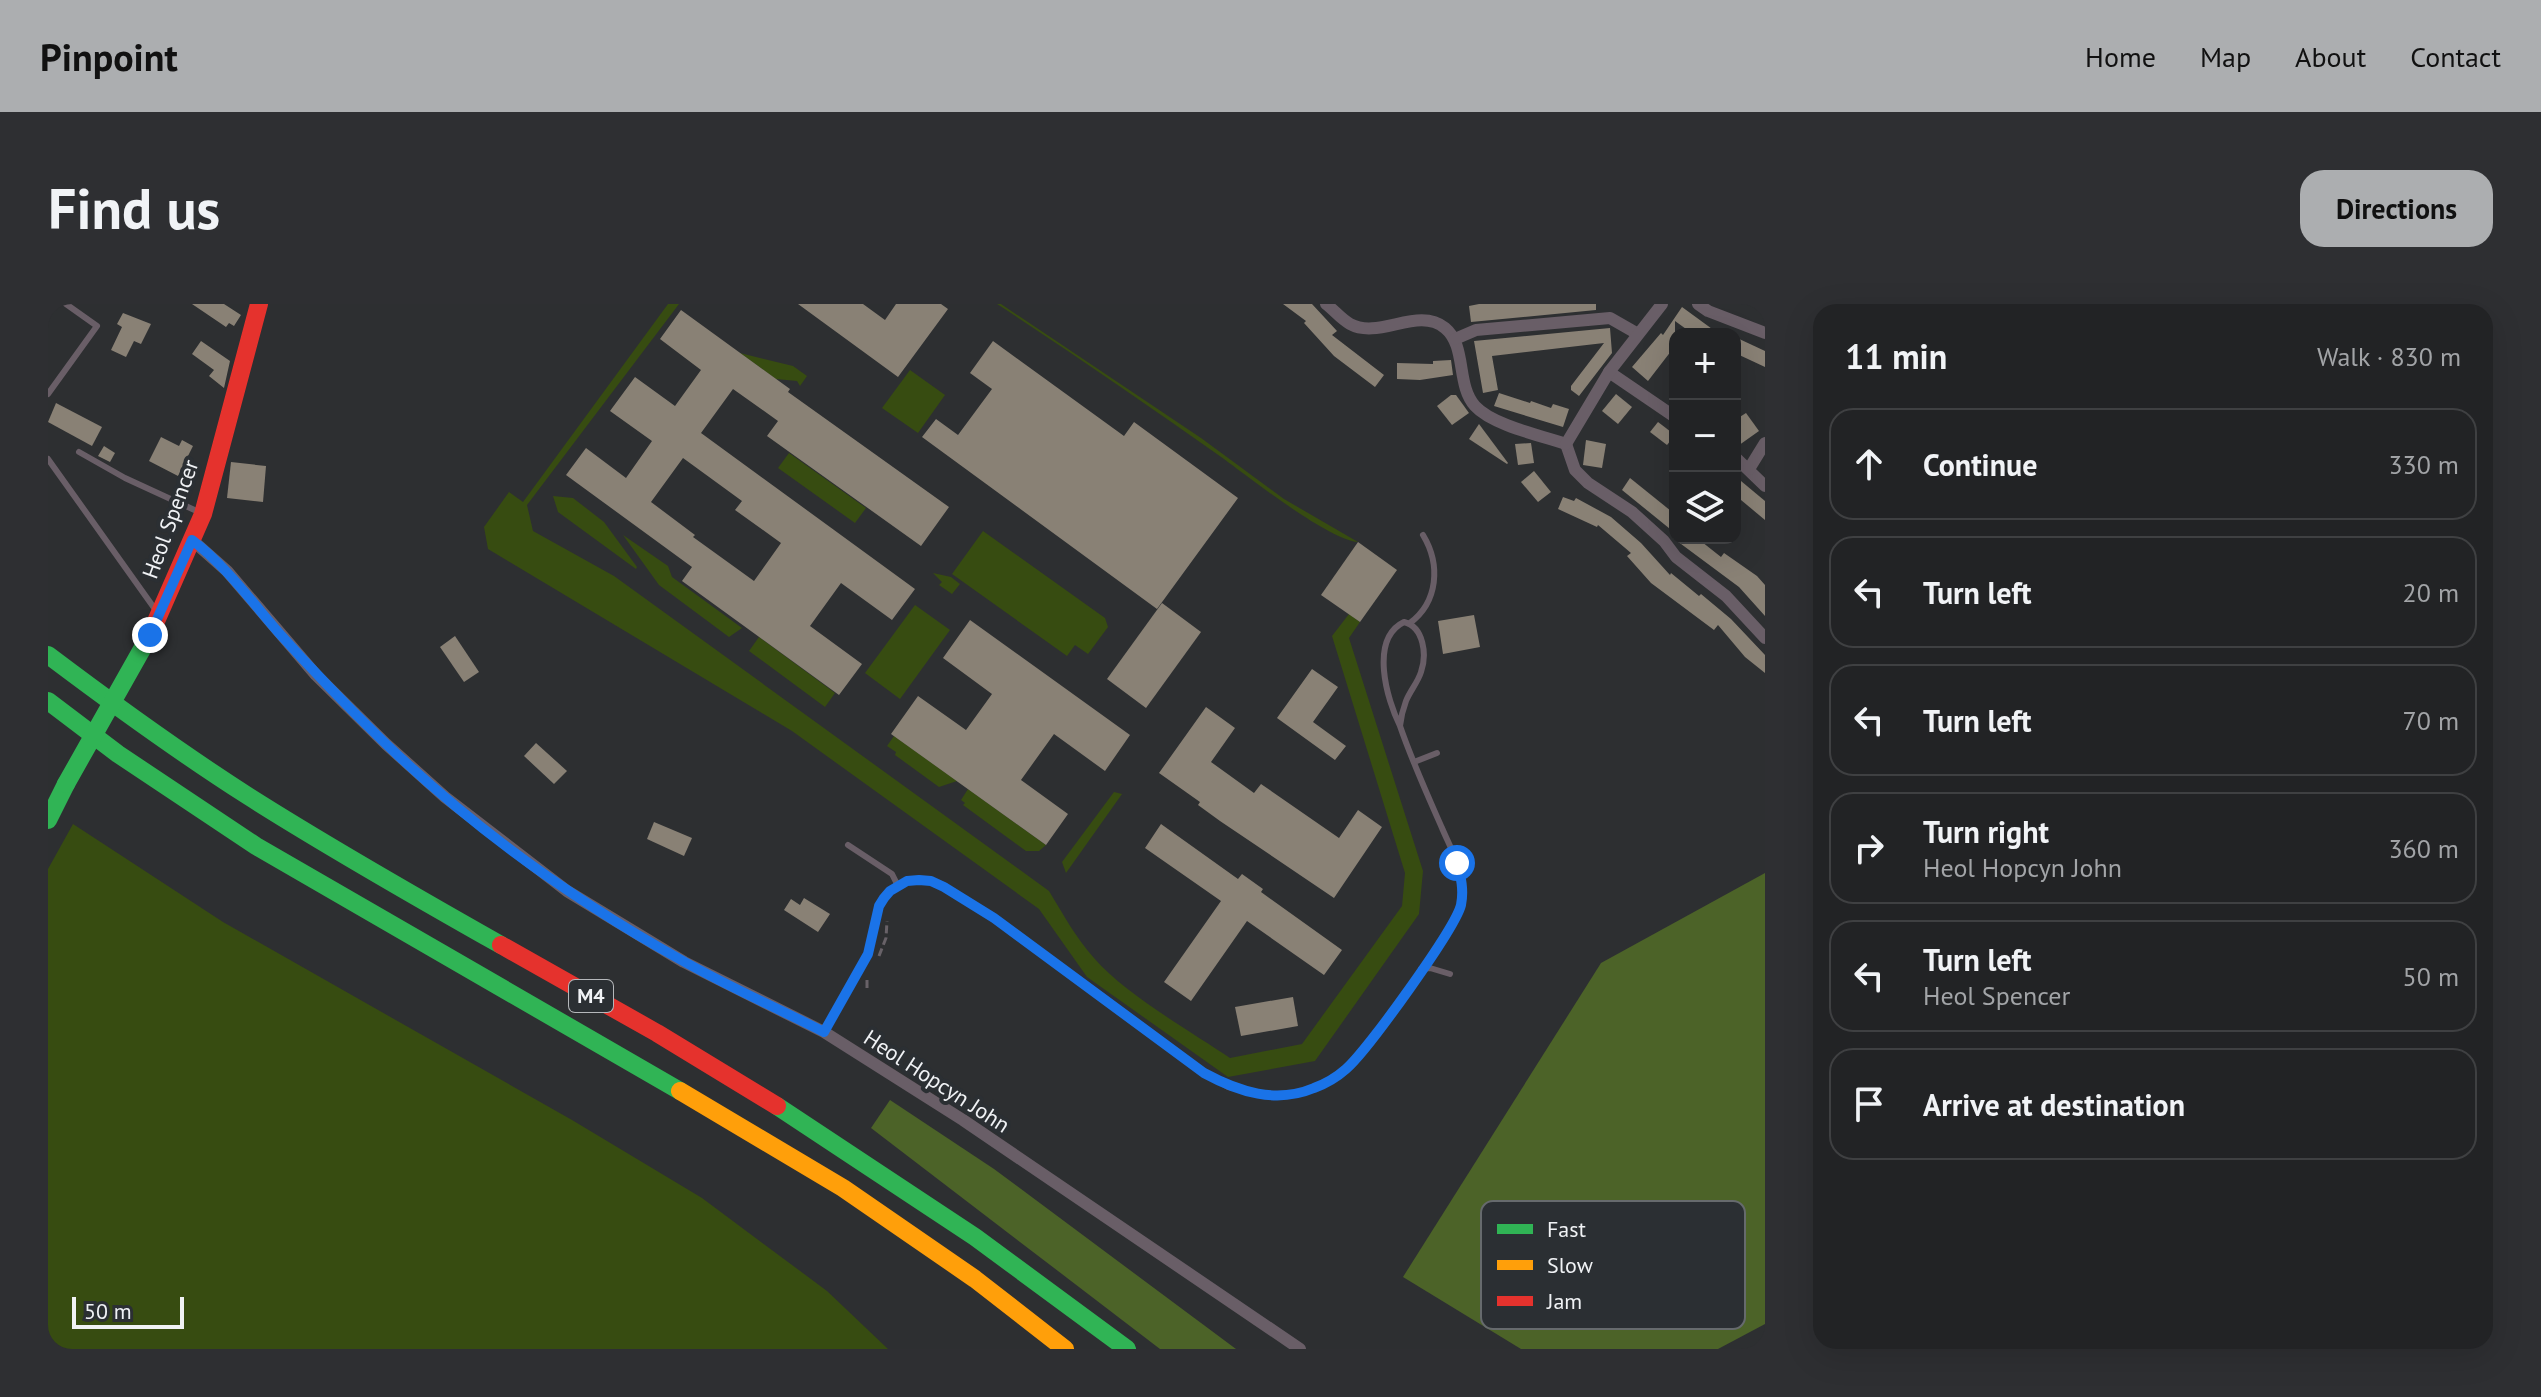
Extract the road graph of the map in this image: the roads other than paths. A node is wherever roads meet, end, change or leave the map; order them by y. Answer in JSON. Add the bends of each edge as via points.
{"nodes":[{"id":1,"x":66,"y":304,"type":"edge"},
{"id":2,"x":259,"y":304,"type":"edge"},
{"id":3,"x":1326,"y":304,"type":"edge"},
{"id":4,"x":1662,"y":304,"type":"edge"},
{"id":5,"x":1698,"y":304,"type":"edge"},
{"id":6,"x":1765,"y":333,"type":"edge"},
{"id":7,"x":1638,"y":334,"type":"junction"},
{"id":8,"x":1455,"y":339,"type":"junction"},
{"id":9,"x":1609,"y":372,"type":"junction"},
{"id":10,"x":48,"y":394,"type":"edge"},
{"id":11,"x":1669,"y":413,"type":"edge"},
{"id":12,"x":1765,"y":443,"type":"edge"},
{"id":13,"x":1566,"y":444,"type":"junction"},
{"id":14,"x":79,"y":452,"type":"dead end"},
{"id":15,"x":48,"y":459,"type":"edge"},
{"id":16,"x":1741,"y":462,"type":"edge"},
{"id":17,"x":1749,"y":469,"type":"junction"},
{"id":18,"x":1765,"y":486,"type":"edge"},
{"id":19,"x":203,"y":514,"type":"junction"},
{"id":20,"x":1423,"y":535,"type":"dead end"},
{"id":21,"x":192,"y":540,"type":"junction"},
{"id":22,"x":160,"y":616,"type":"junction"},
{"id":23,"x":1410,"y":623,"type":"junction"},
{"id":24,"x":1765,"y":638,"type":"edge"},
{"id":25,"x":48,"y":655,"type":"edge"},
{"id":26,"x":48,"y":701,"type":"edge"},
{"id":27,"x":1400,"y":726,"type":"junction"},
{"id":28,"x":1437,"y":753,"type":"dead end"},
{"id":29,"x":1414,"y":762,"type":"junction"},
{"id":30,"x":48,"y":820,"type":"edge"},
{"id":31,"x":848,"y":845,"type":"dead end"},
{"id":32,"x":898,"y":886,"type":"junction"},
{"id":33,"x":1421,"y":969,"type":"junction"},
{"id":34,"x":1450,"y":974,"type":"dead end"},
{"id":35,"x":824,"y":1032,"type":"junction"},
{"id":36,"x":1065,"y":1349,"type":"edge"},
{"id":37,"x":1127,"y":1349,"type":"edge"},
{"id":38,"x":1300,"y":1349,"type":"edge"}],
"edges":[{"from":1,"to":10,"type":"lane","via":[[97,326]]},
{"from":2,"to":19,"type":"main road","name":"Heol Spencer"},
{"from":3,"to":8,"type":"street","via":[[1350,324],[1368,329],[1428,320]]},
{"from":4,"to":7,"type":"street"},
{"from":5,"to":6,"type":"street"},
{"from":7,"to":8,"type":"street","via":[[1610,318],[1476,330]]},
{"from":7,"to":9,"type":"street"},
{"from":8,"to":13,"type":"street","via":[[1463,380],[1475,406],[1492,418]]},
{"from":9,"to":11,"type":"street"},
{"from":9,"to":13,"type":"street"},
{"from":12,"to":17,"type":"street"},
{"from":13,"to":24,"type":"street","via":[[1575,470],[1588,483],[1632,512]]},
{"from":14,"to":19,"type":"lane"},
{"from":15,"to":22,"type":"lane"},
{"from":16,"to":17,"type":"street"},
{"from":17,"to":18,"type":"street"},
{"from":19,"to":21,"type":"main road","name":"Heol Spencer"},
{"from":20,"to":23,"type":"lane","via":[[1434,562],[1433,586],[1424,610]]},
{"from":21,"to":22,"type":"main road","name":"Heol Spencer"},
{"from":21,"to":35,"type":"street","name":"Heol Hopcyn John","via":[[386,744],[518,855],[684,962]]},
{"from":22,"to":30,"type":"main road","name":"Heol Spencer","bridge":true},
{"from":23,"to":27,"type":"lane","via":[[1421,637],[1424,660]]},
{"from":23,"to":27,"type":"lane","via":[[1393,630],[1384,662],[1387,698]]},
{"from":25,"to":37,"type":"main road","number":"M4","via":[[134,720],[275,813],[711,1065],[853,1154]]},
{"from":26,"to":36,"type":"main road","number":"M4","via":[[256,846],[843,1188]]},
{"from":27,"to":29,"type":"lane"},
{"from":28,"to":29,"type":"lane"},
{"from":29,"to":33,"type":"lane","via":[[1457,863],[1463,890],[1455,919]]},
{"from":31,"to":32,"type":"lane","via":[[892,874]]},
{"from":32,"to":33,"type":"lane","via":[[919,880],[944,887],[1204,1073],[1251,1093],[1295,1094],[1345,1070]]},
{"from":32,"to":35,"type":"lane","via":[[879,906],[868,954]]},
{"from":33,"to":34,"type":"lane"},
{"from":35,"to":38,"type":"street","name":"Heol Hopcyn John"}]}
